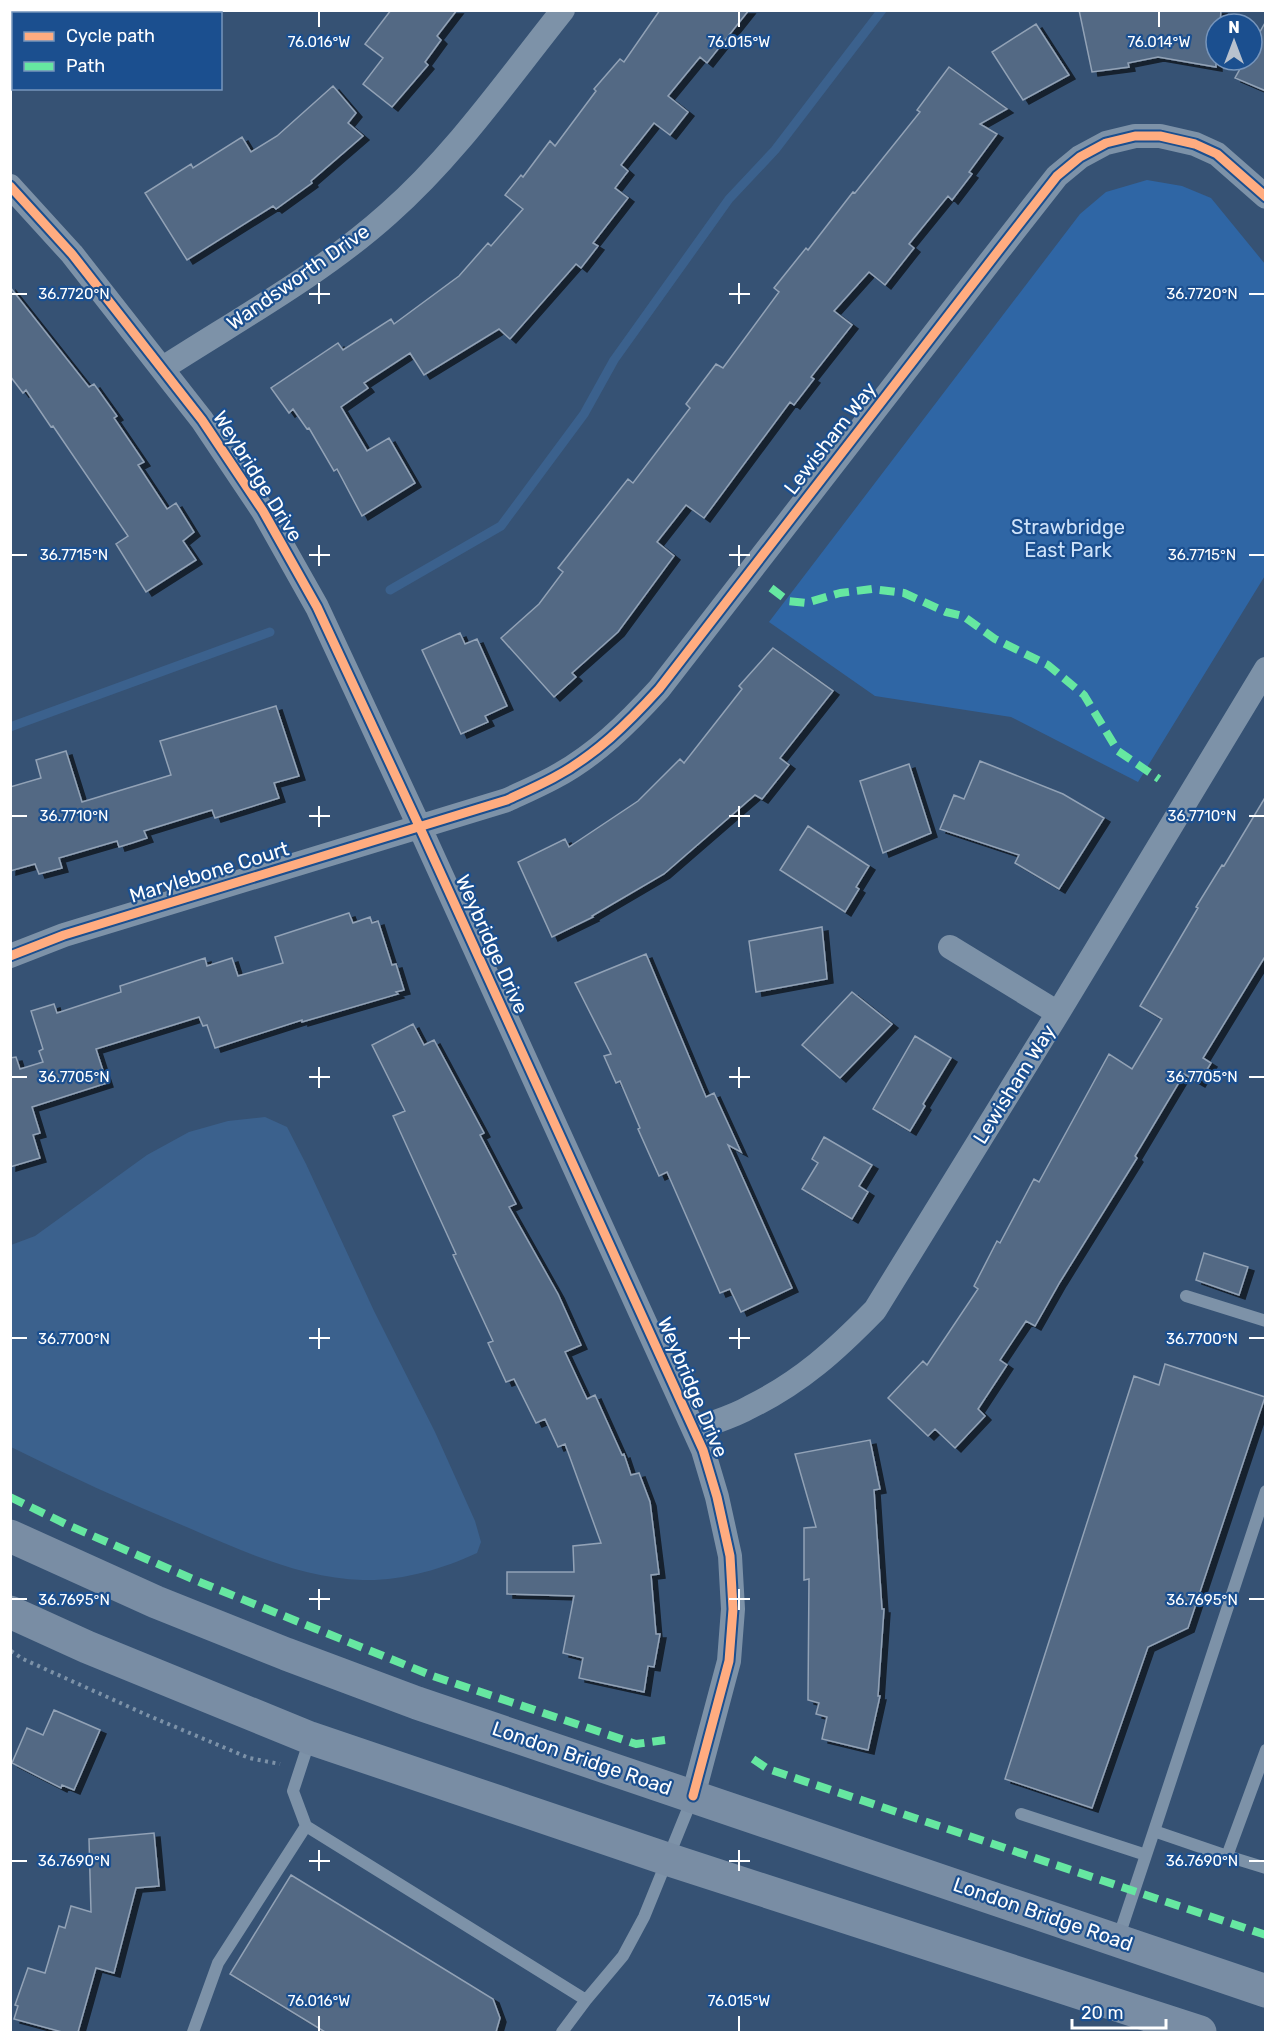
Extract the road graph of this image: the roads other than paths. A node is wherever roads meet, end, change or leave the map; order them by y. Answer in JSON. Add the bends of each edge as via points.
{"nodes":[{"id":1,"x":563,"y":10,"type":"edge"},
{"id":2,"x":10,"y":186,"type":"edge"},
{"id":3,"x":1266,"y":197,"type":"edge"},
{"id":4,"x":163,"y":368,"type":"junction"},
{"id":5,"x":1266,"y":669,"type":"edge"},
{"id":6,"x":420,"y":828,"type":"junction"},
{"id":7,"x":950,"y":947,"type":"dead end"},
{"id":8,"x":10,"y":956,"type":"edge"},
{"id":9,"x":1058,"y":1013,"type":"junction"},
{"id":10,"x":1186,"y":1296,"type":"dead end"},
{"id":11,"x":1266,"y":1321,"type":"edge"},
{"id":12,"x":694,"y":1430,"type":"junction"},
{"id":13,"x":1266,"y":1491,"type":"edge"},
{"id":14,"x":10,"y":1536,"type":"edge"},
{"id":15,"x":10,"y":1612,"type":"edge"},
{"id":16,"x":1266,"y":1750,"type":"edge"},
{"id":17,"x":306,"y":1753,"type":"junction"},
{"id":18,"x":693,"y":1796,"type":"junction"},
{"id":19,"x":1021,"y":1814,"type":"dead end"},
{"id":20,"x":306,"y":1826,"type":"junction"},
{"id":21,"x":1154,"y":1831,"type":"junction"},
{"id":22,"x":1146,"y":1855,"type":"junction"},
{"id":23,"x":1227,"y":1856,"type":"junction"},
{"id":24,"x":667,"y":1860,"type":"junction"},
{"id":25,"x":1266,"y":1868,"type":"edge"},
{"id":26,"x":1118,"y":1939,"type":"junction"},
{"id":27,"x":1266,"y":1991,"type":"edge"},
{"id":28,"x":586,"y":2000,"type":"junction"},
{"id":29,"x":193,"y":2032,"type":"edge"},
{"id":30,"x":562,"y":2032,"type":"edge"},
{"id":31,"x":1200,"y":2032,"type":"edge"}],
"edges":[{"from":1,"to":4,"type":"street","name":"Wandsworth Drive","via":[[443,161],[388,214],[328,262]]},
{"from":2,"to":4,"type":"street","name":"Weybridge Drive","via":[[72,254]]},
{"from":3,"to":6,"type":"street","name":"Lewisham Way","via":[[1216,154],[1195,144],[1160,136],[1136,136],[1106,143],[1080,157],[1057,176],[660,689],[631,720],[599,748],[555,777],[507,800]]},
{"from":4,"to":6,"type":"street","name":"Weybridge Drive","via":[[263,511],[317,607]]},
{"from":5,"to":9,"type":"street","name":"Lewisham Way"},
{"from":6,"to":8,"type":"street","name":"Marylebone Court","via":[[64,935]]},
{"from":6,"to":12,"type":"street","name":"Weybridge Drive"},
{"from":7,"to":9,"type":"street"},
{"from":9,"to":12,"type":"street","name":"Lewisham Way","via":[[874,1310],[838,1348],[795,1382],[749,1408]]},
{"from":10,"to":11,"type":"lane"},
{"from":12,"to":18,"type":"street","name":"Weybridge Drive","via":[[717,1497],[730,1556],[733,1609],[729,1660]]},
{"from":13,"to":21,"type":"lane"},
{"from":14,"to":18,"type":"main road","name":"London Bridge Road","via":[[156,1602],[286,1654],[417,1703]]},
{"from":15,"to":17,"type":"main road"},
{"from":16,"to":23,"type":"lane"},
{"from":17,"to":20,"type":"lane","via":[[293,1791]]},
{"from":17,"to":24,"type":"main road"},
{"from":18,"to":24,"type":"lane"},
{"from":18,"to":26,"type":"main road","name":"London Bridge Road"},
{"from":19,"to":22,"type":"lane"},
{"from":20,"to":28,"type":"lane"},
{"from":20,"to":29,"type":"lane","via":[[218,1963]]},
{"from":21,"to":22,"type":"lane"},
{"from":21,"to":23,"type":"lane"},
{"from":22,"to":26,"type":"lane"},
{"from":23,"to":25,"type":"lane"},
{"from":24,"to":28,"type":"lane","via":[[623,1956]]},
{"from":24,"to":31,"type":"main road"},
{"from":26,"to":27,"type":"main road","name":"London Bridge Road"},
{"from":28,"to":30,"type":"lane"}]}
